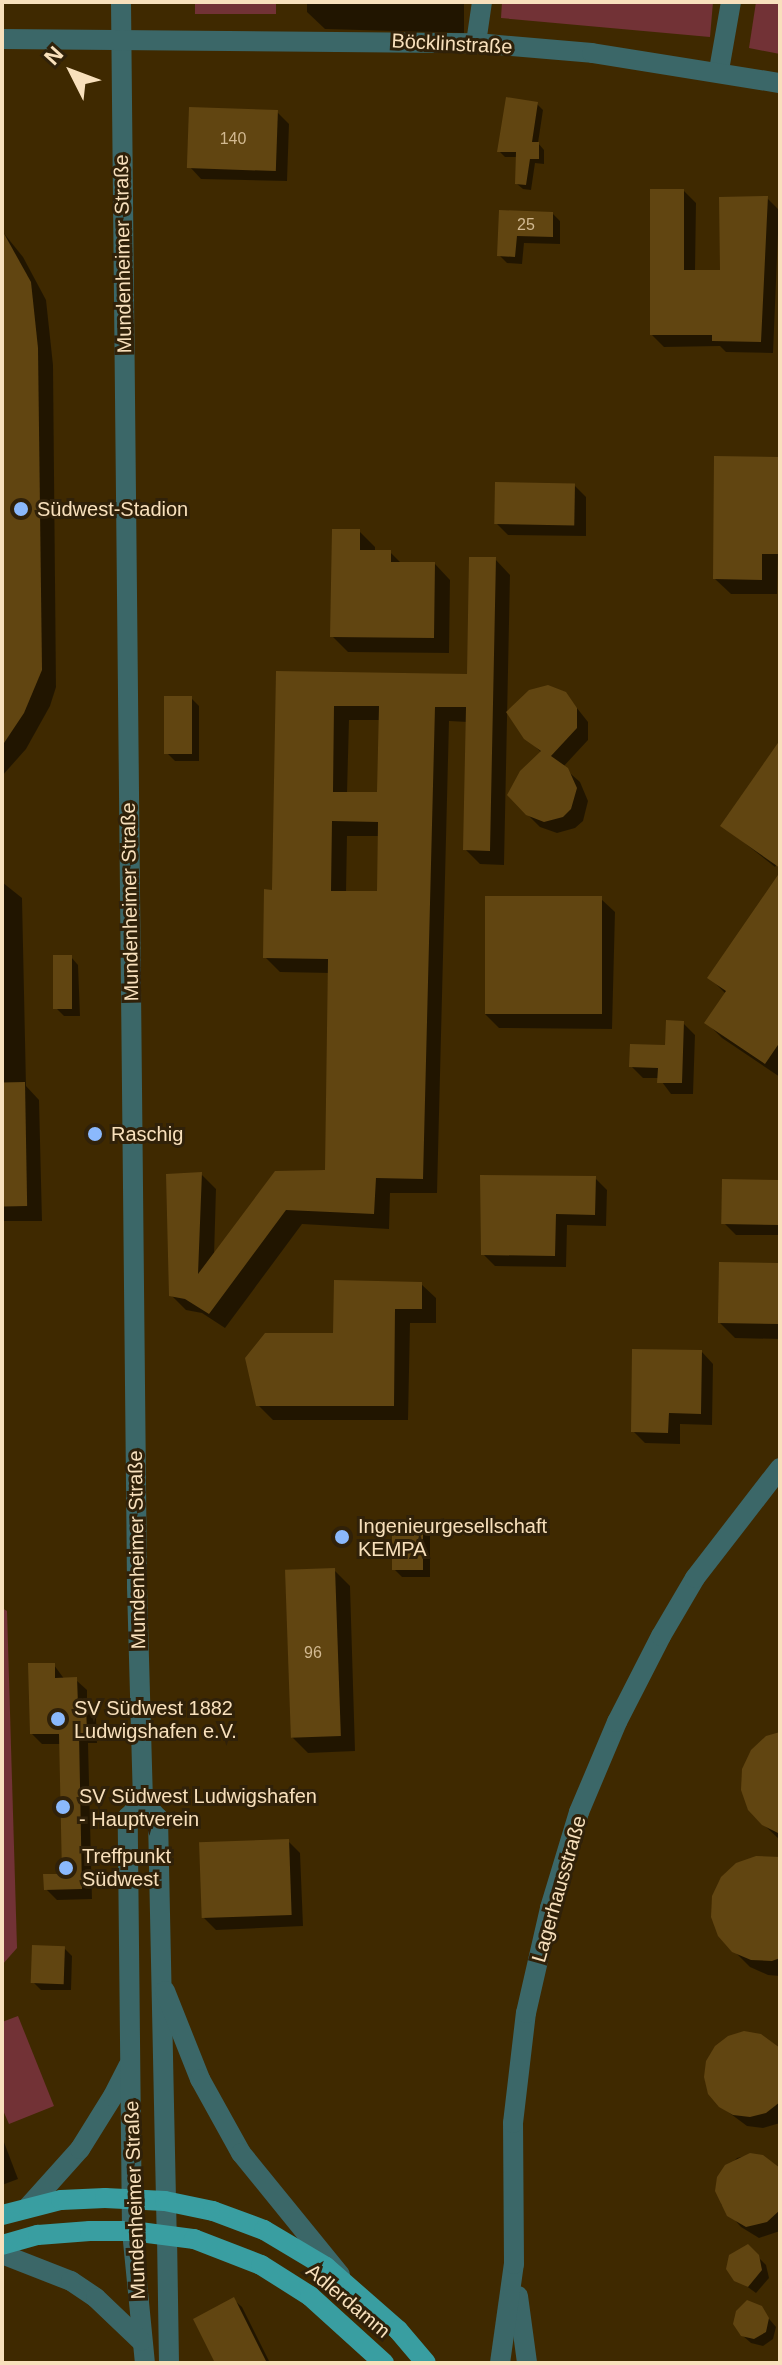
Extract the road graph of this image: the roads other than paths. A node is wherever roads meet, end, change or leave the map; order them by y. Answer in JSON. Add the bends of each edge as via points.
{"nodes":[{"id":1,"x":121,"y":2,"type":"edge"},
{"id":2,"x":482,"y":2,"type":"edge"},
{"id":3,"x":731,"y":2,"type":"edge"},
{"id":4,"x":121,"y":38,"type":"junction"},
{"id":5,"x":2,"y":39,"type":"edge"},
{"id":6,"x":476,"y":43,"type":"junction"},
{"id":7,"x":719,"y":70,"type":"junction"},
{"id":8,"x":780,"y":83,"type":"edge"},
{"id":9,"x":780,"y":1468,"type":"edge"},
{"id":10,"x":143,"y":1802,"type":"junction"},
{"id":11,"x":159,"y":1975,"type":"junction"},
{"id":12,"x":131,"y":2058,"type":"junction"},
{"id":13,"x":132,"y":2198,"type":"junction"},
{"id":14,"x":165,"y":2201,"type":"junction"},
{"id":15,"x":28,"y":2207,"type":"junction"},
{"id":16,"x":2,"y":2215,"type":"edge"},
{"id":17,"x":132,"y":2231,"type":"junction"},
{"id":18,"x":167,"y":2236,"type":"junction"},
{"id":19,"x":2,"y":2245,"type":"edge"},
{"id":20,"x":2,"y":2254,"type":"edge"},
{"id":21,"x":514,"y":2264,"type":"junction"},
{"id":22,"x":348,"y":2284,"type":"junction"},
{"id":23,"x":141,"y":2341,"type":"junction"},
{"id":24,"x":525,"y":2359,"type":"edge"},
{"id":25,"x":145,"y":2363,"type":"edge"},
{"id":26,"x":169,"y":2363,"type":"edge"},
{"id":27,"x":384,"y":2363,"type":"edge"},
{"id":28,"x":426,"y":2363,"type":"edge"},
{"id":29,"x":500,"y":2363,"type":"edge"}],
"edges":[{"from":1,"to":4,"type":"street","name":"Mundenheimer Straße"},
{"from":2,"to":6,"type":"street"},
{"from":3,"to":7,"type":"street"},
{"from":4,"to":5,"type":"street","name":"Böcklinstraße"},
{"from":4,"to":6,"type":"street","name":"Böcklinstraße"},
{"from":4,"to":10,"type":"street","name":"Mundenheimer Straße"},
{"from":6,"to":7,"type":"street","name":"Böcklinstraße"},
{"from":7,"to":8,"type":"street","name":"Böcklinstraße"},
{"from":9,"to":21,"type":"street","name":"Lagerhausstraße","via":[[695,1578],[661,1636],[579,1812],[526,2013],[513,2123]]},
{"from":10,"to":11,"type":"street","name":"Mundenheimer Straße","via":[[158,1818]]},
{"from":10,"to":12,"type":"street","name":"Mundenheimer Straße","via":[[128,1817]]},
{"from":11,"to":14,"type":"street","name":"Mundenheimer Straße"},
{"from":11,"to":22,"type":"street","via":[[200,2079],[233,2140]]},
{"from":12,"to":13,"type":"street","name":"Mundenheimer Straße"},
{"from":12,"to":15,"type":"street","via":[[96,2126]]},
{"from":13,"to":14,"type":"main road"},
{"from":13,"to":15,"type":"main road","via":[[61,2200]]},
{"from":13,"to":17,"type":"street","name":"Mundenheimer Straße"},
{"from":14,"to":18,"type":"street","name":"Mundenheimer Straße"},
{"from":14,"to":22,"type":"main road","via":[[193,2205],[264,2230]]},
{"from":15,"to":16,"type":"main road"},
{"from":17,"to":18,"type":"main road","name":"Adlerdamm"},
{"from":17,"to":19,"type":"main road","name":"Adlerdamm","via":[[38,2235]]},
{"from":17,"to":23,"type":"street","name":"Mundenheimer Straße"},
{"from":18,"to":26,"type":"street","name":"Mundenheimer Straße"},
{"from":18,"to":27,"type":"main road","name":"Adlerdamm","via":[[194,2239],[261,2265],[310,2296]]},
{"from":20,"to":23,"type":"street","via":[[71,2281]]},
{"from":21,"to":24,"type":"street"},
{"from":21,"to":29,"type":"street","name":"Lagerhausstraße"},
{"from":22,"to":28,"type":"main road"},
{"from":23,"to":25,"type":"street","name":"Mundenheimer Straße"}]}
